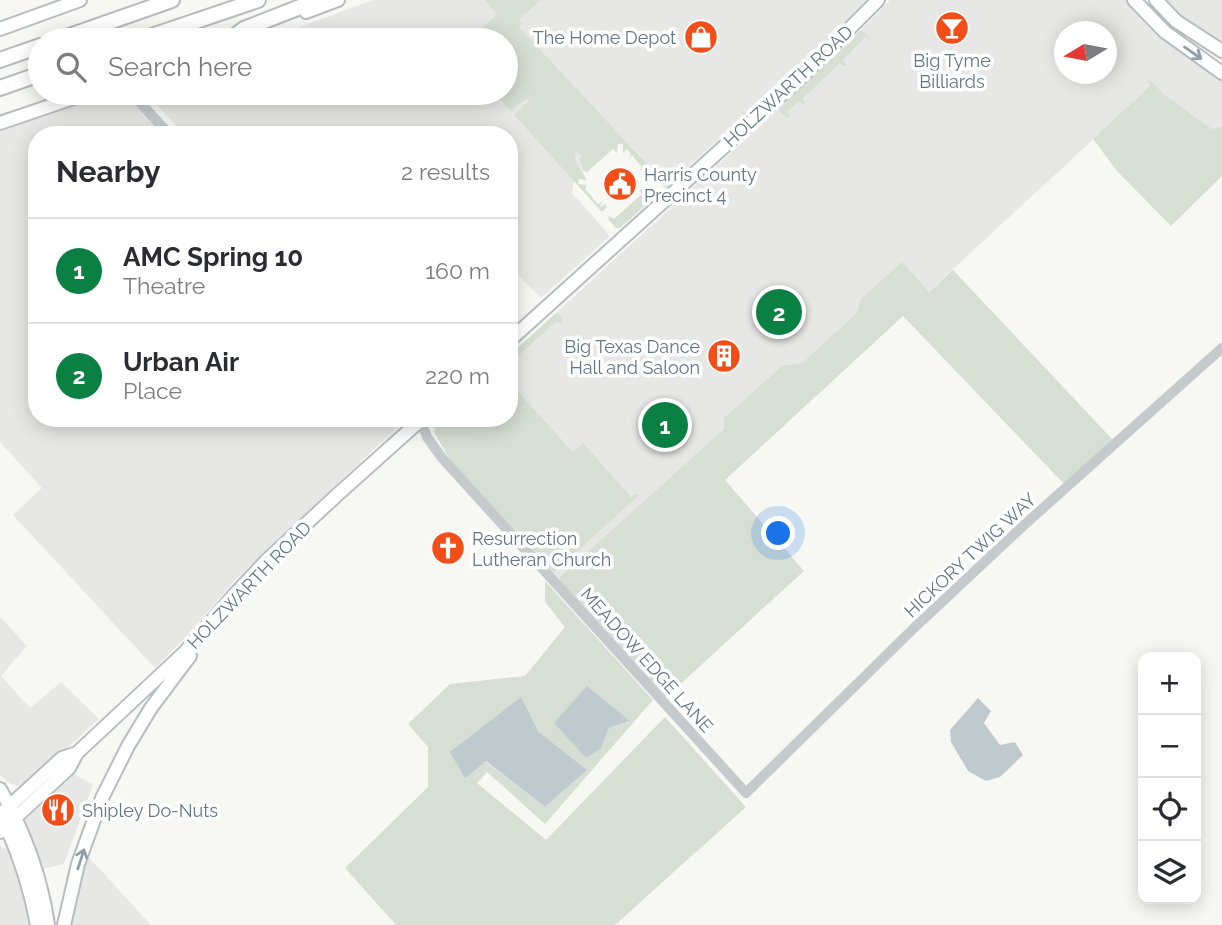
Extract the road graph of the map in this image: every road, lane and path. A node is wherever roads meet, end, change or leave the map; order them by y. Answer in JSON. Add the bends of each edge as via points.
{"nodes":[{"id":1,"x":80,"y":0,"type":"edge"},
{"id":2,"x":172,"y":0,"type":"edge"},
{"id":3,"x":258,"y":0,"type":"edge"},
{"id":4,"x":318,"y":0,"type":"edge"},
{"id":5,"x":338,"y":0,"type":"edge"},
{"id":6,"x":878,"y":0,"type":"edge"},
{"id":7,"x":1134,"y":0,"type":"edge"},
{"id":8,"x":1156,"y":0,"type":"edge"},
{"id":9,"x":1176,"y":20,"type":"junction"},
{"id":10,"x":92,"y":28,"type":"edge"},
{"id":11,"x":175,"y":28,"type":"edge"},
{"id":12,"x":247,"y":28,"type":"edge"},
{"id":13,"x":260,"y":28,"type":"edge"},
{"id":14,"x":0,"y":29,"type":"edge"},
{"id":15,"x":1165,"y":32,"type":"junction"},
{"id":16,"x":28,"y":50,"type":"edge"},
{"id":17,"x":1222,"y":51,"type":"edge"},
{"id":18,"x":0,"y":60,"type":"edge"},
{"id":19,"x":1222,"y":73,"type":"edge"},
{"id":20,"x":28,"y":78,"type":"edge"},
{"id":21,"x":0,"y":89,"type":"edge"},
{"id":22,"x":53,"y":105,"type":"edge"},
{"id":23,"x":142,"y":105,"type":"edge"},
{"id":24,"x":0,"y":123,"type":"edge"},
{"id":25,"x":162,"y":126,"type":"edge"},
{"id":26,"x":518,"y":333,"type":"edge"},
{"id":27,"x":1222,"y":348,"type":"edge"},
{"id":28,"x":412,"y":427,"type":"edge"},
{"id":29,"x":424,"y":427,"type":"edge"},
{"id":30,"x":206,"y":628,"type":"junction"},
{"id":31,"x":77,"y":753,"type":"junction"},
{"id":32,"x":0,"y":783,"type":"edge"},
{"id":33,"x":29,"y":788,"type":"junction"},
{"id":34,"x":0,"y":789,"type":"edge"},
{"id":35,"x":746,"y":793,"type":"joint"},
{"id":36,"x":5,"y":817,"type":"edge"},
{"id":37,"x":0,"y":843,"type":"edge"},
{"id":38,"x":17,"y":852,"type":"junction"},
{"id":39,"x":37,"y":925,"type":"edge"},
{"id":40,"x":48,"y":925,"type":"edge"},
{"id":41,"x":64,"y":925,"type":"edge"}],
"edges":[{"from":1,"to":14,"type":"main road"},
{"from":2,"to":10,"type":"highway"},
{"from":3,"to":11,"type":"highway"},
{"from":4,"to":12,"type":"highway"},
{"from":5,"to":13,"type":"main road"},
{"from":6,"to":26,"type":"main road","name":"HOLZWARTH ROAD","via":[[799,79]]},
{"from":7,"to":15,"type":"main road"},
{"from":8,"to":9,"type":"main road"},
{"from":9,"to":15,"type":"main road"},
{"from":9,"to":17,"type":"main road"},
{"from":15,"to":19,"type":"main road","one_way":true},
{"from":16,"to":18,"type":"highway"},
{"from":20,"to":21,"type":"highway"},
{"from":22,"to":24,"type":"main road"},
{"from":23,"to":25,"type":"street"},
{"from":27,"to":35,"type":"street","name":"HICKORY TWIG WAY","via":[[1023,526]]},
{"from":28,"to":30,"type":"main road","name":"HOLZWARTH ROAD","via":[[266,561]]},
{"from":29,"to":35,"type":"street","name":"MEADOW EDGE LANE","via":[[442,458]]},
{"from":30,"to":31,"type":"main road","name":"HOLZWARTH ROAD"},
{"from":41,"to":30,"type":"main road","one_way":true,"via":[[78,864],[102,798],[151,708]]},
{"from":31,"to":33,"type":"main road","name":"HOLZWARTH ROAD","via":[[62,758]]},
{"from":31,"to":36,"type":"main road","name":"HOLZWARTH ROAD","via":[[69,768]]},
{"from":32,"to":33,"type":"main road","via":[[13,790]]},
{"from":33,"to":36,"type":"main road","name":"HOLZWARTH ROAD"},
{"from":34,"to":36,"type":"main road"},
{"from":36,"to":38,"type":"main road"},
{"from":36,"to":40,"type":"main road","via":[[39,879]]},
{"from":37,"to":38,"type":"main road"},
{"from":38,"to":39,"type":"main road"}]}
